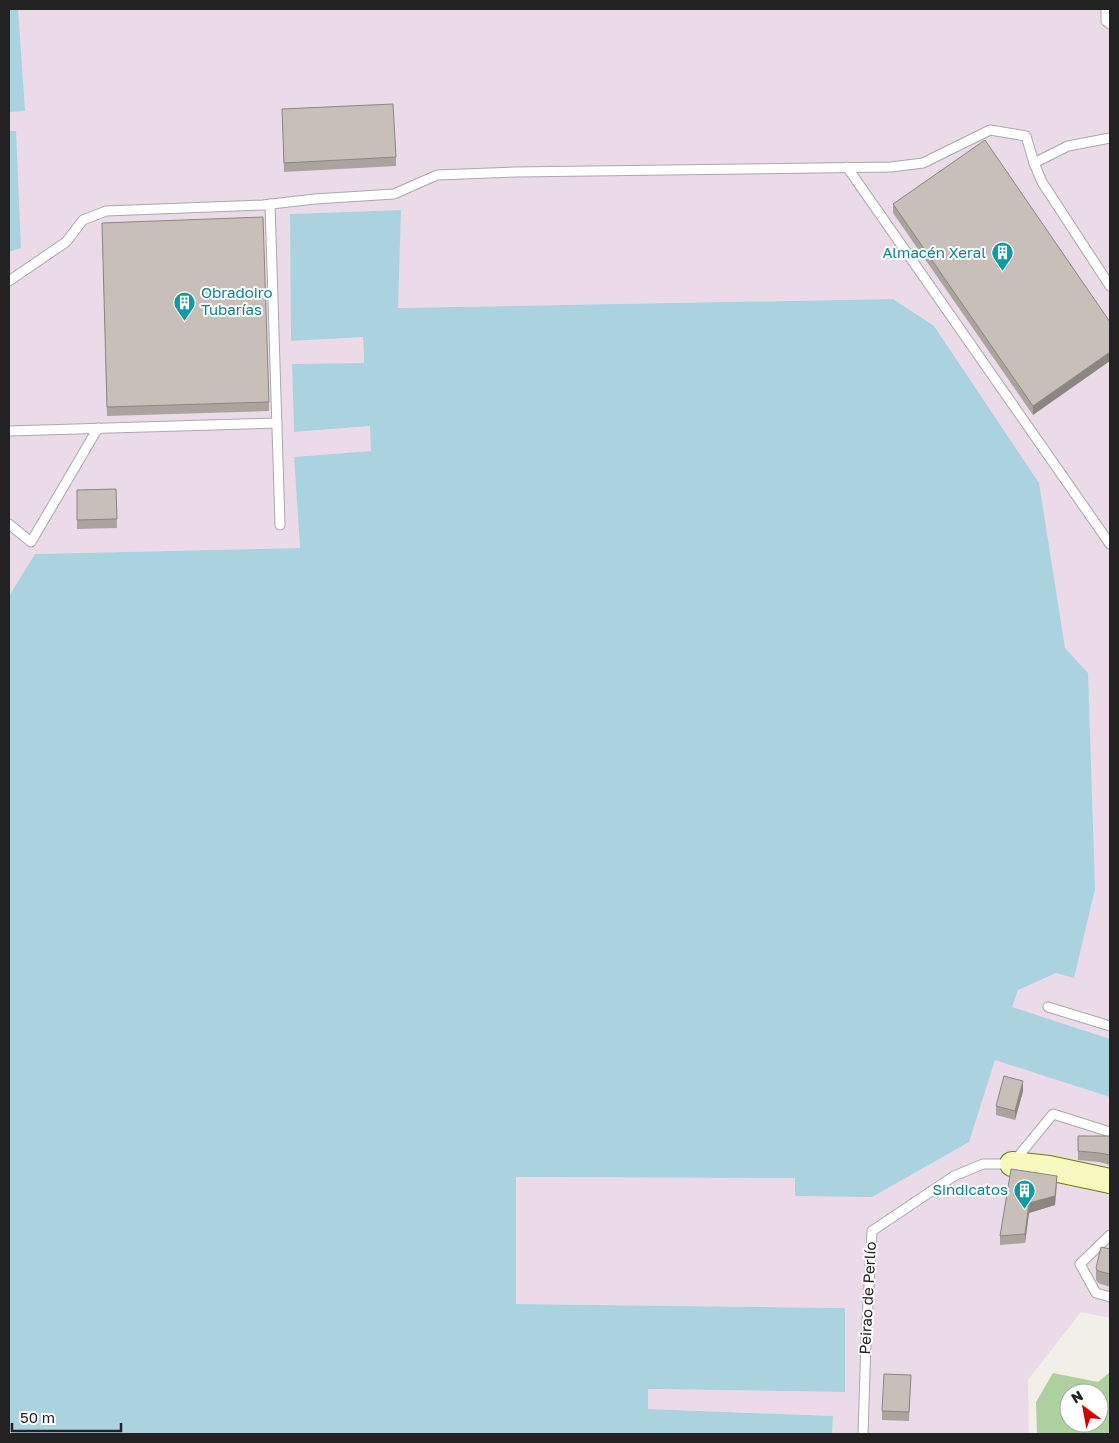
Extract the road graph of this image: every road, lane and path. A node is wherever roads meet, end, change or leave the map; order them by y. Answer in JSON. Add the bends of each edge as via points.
{"nodes":[{"id":1,"x":1106,"y":9,"type":"edge"},
{"id":2,"x":1110,"y":24,"type":"edge"},
{"id":3,"x":1110,"y":138,"type":"edge"},
{"id":4,"x":1034,"y":163,"type":"junction"},
{"id":5,"x":847,"y":167,"type":"junction"},
{"id":6,"x":270,"y":204,"type":"junction"},
{"id":7,"x":9,"y":281,"type":"edge"},
{"id":8,"x":1110,"y":286,"type":"edge"},
{"id":9,"x":277,"y":423,"type":"junction"},
{"id":10,"x":98,"y":428,"type":"junction"},
{"id":11,"x":9,"y":431,"type":"edge"},
{"id":12,"x":9,"y":524,"type":"edge"},
{"id":13,"x":280,"y":525,"type":"dead end"},
{"id":14,"x":1110,"y":544,"type":"edge"},
{"id":15,"x":1048,"y":1007,"type":"dead end"},
{"id":16,"x":1110,"y":1026,"type":"edge"},
{"id":17,"x":1110,"y":1132,"type":"edge"},
{"id":18,"x":1012,"y":1164,"type":"junction"},
{"id":19,"x":1110,"y":1181,"type":"edge"},
{"id":20,"x":1110,"y":1235,"type":"edge"},
{"id":21,"x":1110,"y":1297,"type":"edge"},
{"id":22,"x":863,"y":1434,"type":"edge"}],
"edges":[{"from":1,"to":2,"type":"lane","via":[[1106,20]]},
{"from":3,"to":4,"type":"lane","via":[[1068,146]]},
{"from":4,"to":5,"type":"lane","via":[[1026,136],[990,130],[923,163]]},
{"from":4,"to":8,"type":"lane","via":[[1042,182]]},
{"from":5,"to":6,"type":"lane","via":[[437,175],[394,194]]},
{"from":5,"to":14,"type":"lane"},
{"from":6,"to":7,"type":"lane","via":[[106,211],[83,220],[66,242]]},
{"from":6,"to":9,"type":"lane"},
{"from":9,"to":10,"type":"lane"},
{"from":9,"to":13,"type":"lane"},
{"from":10,"to":11,"type":"lane"},
{"from":10,"to":12,"type":"lane","via":[[31,542]]},
{"from":15,"to":16,"type":"lane"},
{"from":17,"to":18,"type":"lane","via":[[1053,1114]]},
{"from":18,"to":19,"type":"street"},
{"from":18,"to":22,"type":"lane","name":"Peirao de Perlío","via":[[983,1164],[954,1176],[872,1231]]},
{"from":20,"to":21,"type":"lane","via":[[1080,1264],[1096,1293]]}]}
